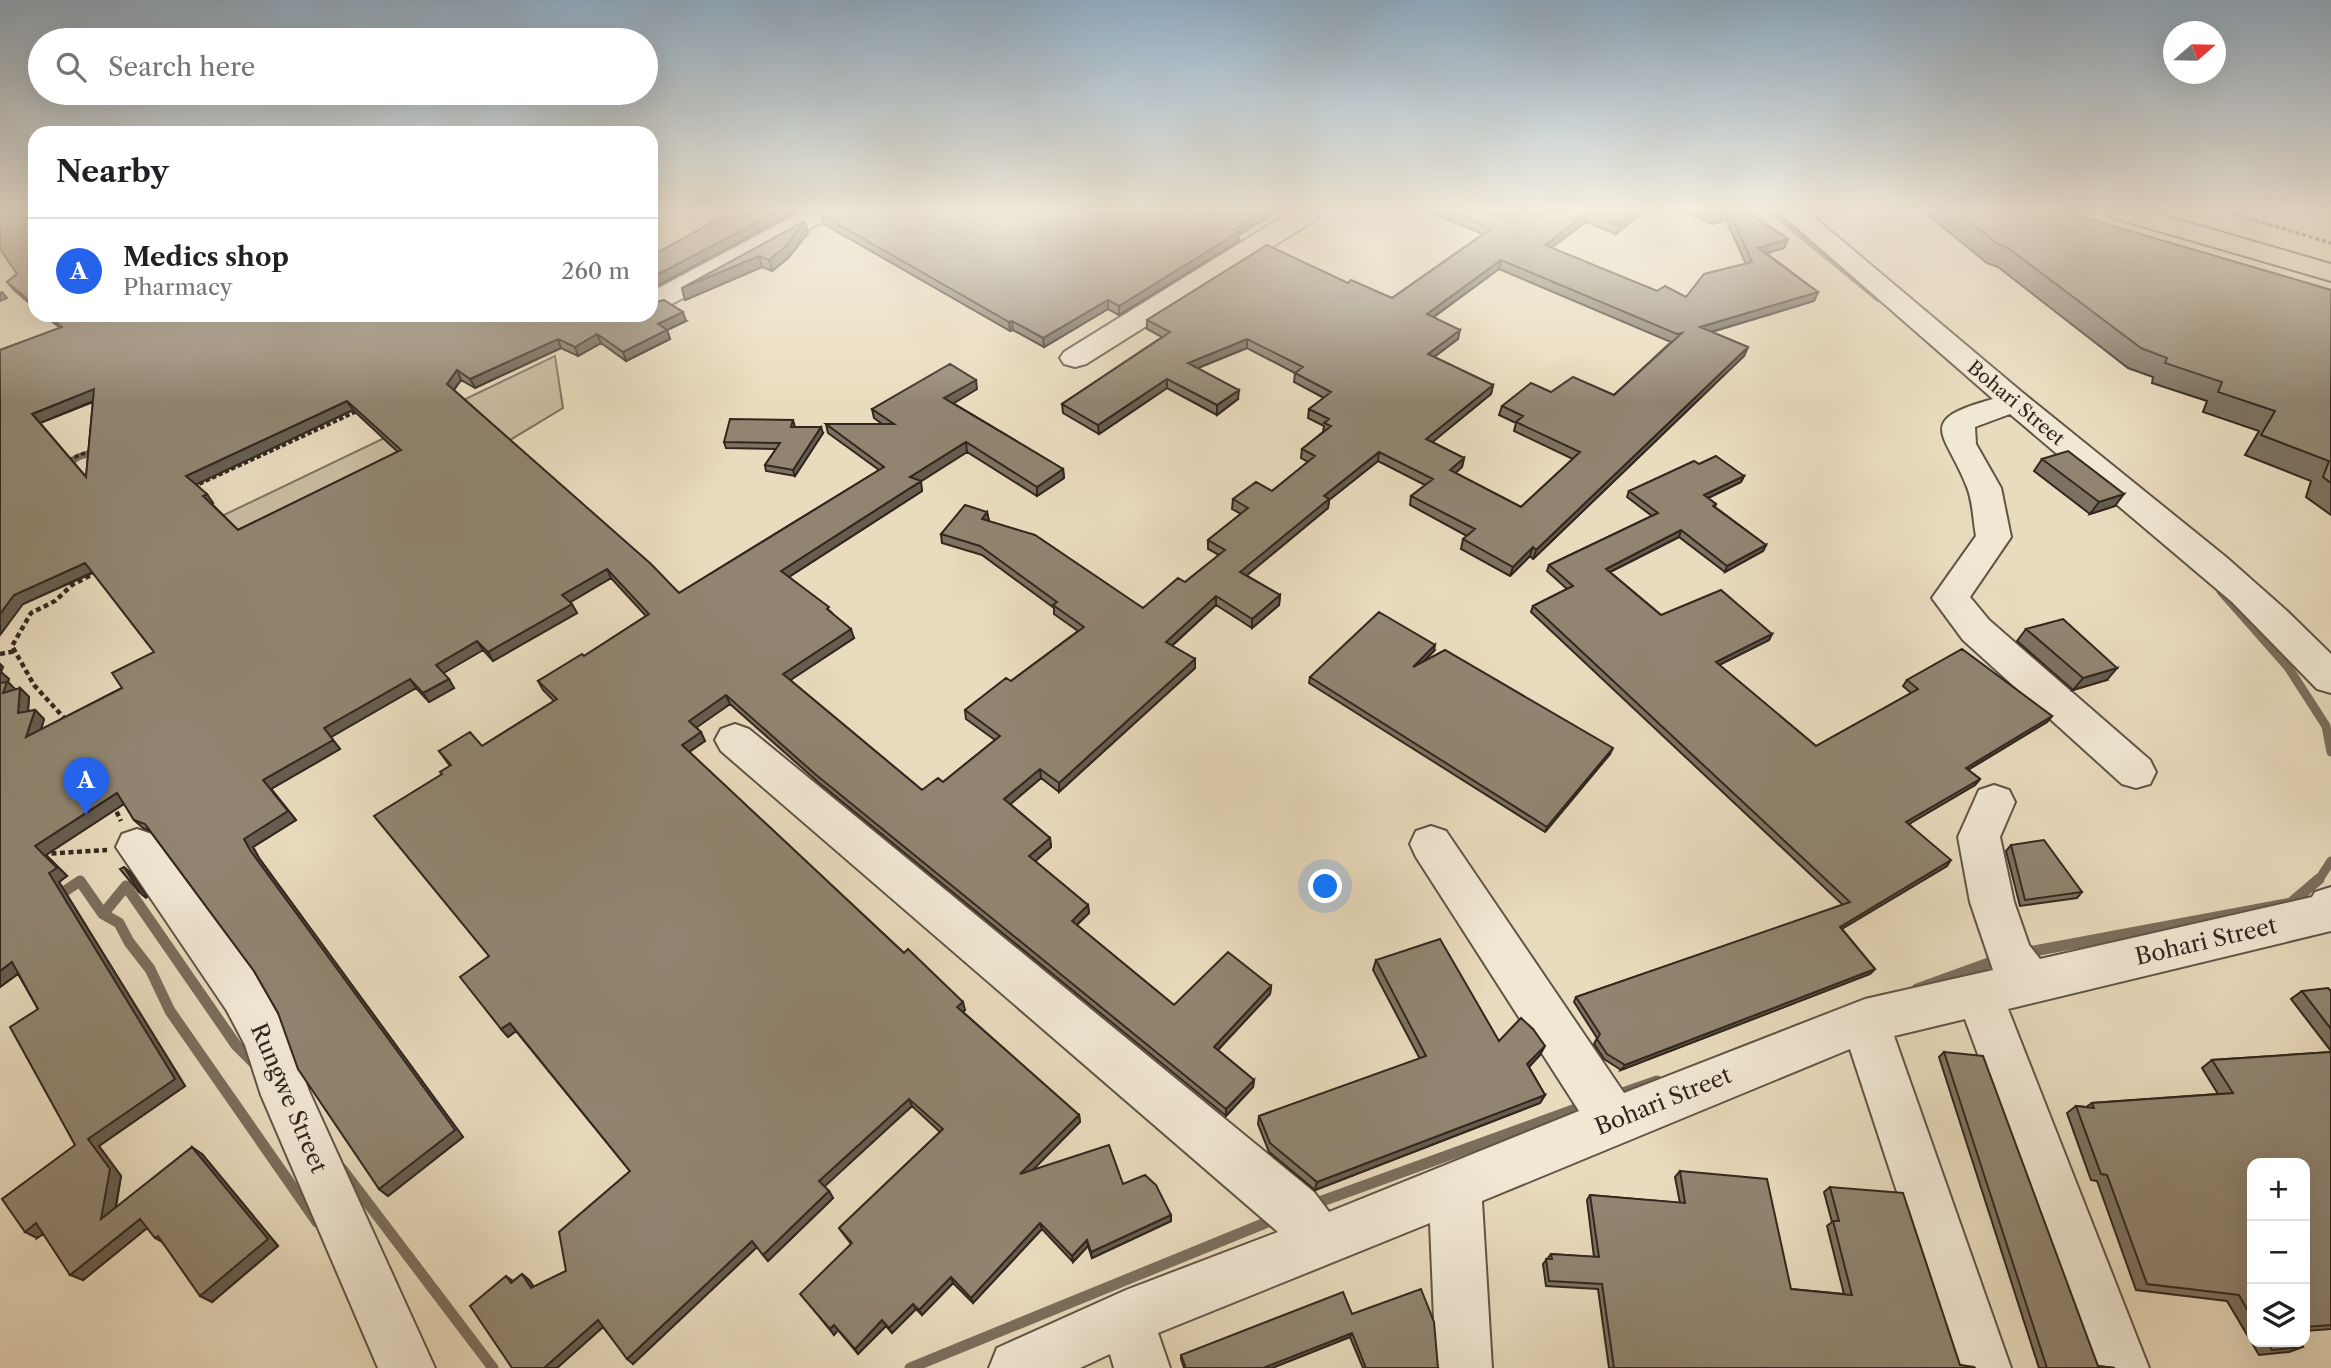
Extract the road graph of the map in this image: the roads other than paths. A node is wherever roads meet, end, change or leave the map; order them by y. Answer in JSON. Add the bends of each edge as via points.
{"nodes":[{"id":1,"x":704,"y":276,"type":"edge"},
{"id":2,"x":1203,"y":276,"type":"edge"},
{"id":3,"x":1867,"y":276,"type":"edge"},
{"id":4,"x":660,"y":299,"type":"edge"},
{"id":5,"x":1075,"y":358,"type":"dead end"},
{"id":6,"x":2015,"y":403,"type":"junction"},
{"id":7,"x":2331,"y":680,"type":"edge"},
{"id":8,"x":735,"y":740,"type":"dead end"},
{"id":9,"x":2136,"y":772,"type":"dead end"},
{"id":10,"x":1994,"y":802,"type":"dead end"},
{"id":11,"x":133,"y":844,"type":"road end"},
{"id":12,"x":1431,"y":844,"type":"dead end"},
{"id":13,"x":2329,"y":913,"type":"edge"},
{"id":14,"x":2030,"y":981,"type":"junction"},
{"id":15,"x":1979,"y":993,"type":"junction"},
{"id":16,"x":1865,"y":1021,"type":"junction"},
{"id":17,"x":1614,"y":1121,"type":"junction"},
{"id":18,"x":1455,"y":1187,"type":"junction"},
{"id":19,"x":1320,"y":1242,"type":"junction"},
{"id":20,"x":1134,"y":1343,"type":"edge"},
{"id":21,"x":407,"y":1368,"type":"edge"},
{"id":22,"x":1017,"y":1368,"type":"edge"},
{"id":23,"x":1464,"y":1368,"type":"edge"},
{"id":24,"x":1983,"y":1368,"type":"edge"},
{"id":25,"x":2121,"y":1368,"type":"edge"}],
"edges":[{"from":1,"to":4,"type":"street"},
{"from":2,"to":5,"type":"street"},
{"from":3,"to":6,"type":"street","name":"Bohari Street"},
{"from":6,"to":7,"type":"street","name":"Bohari Street","via":[[2241,589],[2291,634]]},
{"from":6,"to":9,"type":"street","via":[[1959,423],[1960,443],[1984,488],[1994,537],[1950,598],[1976,630]]},
{"from":8,"to":19,"type":"street","via":[[1295,1211]]},
{"from":10,"to":14,"type":"street","via":[[1979,837],[1981,850],[2010,956]]},
{"from":11,"to":21,"type":"street","name":"Rungwe Street","via":[[244,996],[267,1038],[286,1095]]},
{"from":12,"to":17,"type":"street"},
{"from":13,"to":14,"type":"street","name":"Bohari Street"},
{"from":14,"to":15,"type":"street","name":"Bohari Street"},
{"from":15,"to":16,"type":"street","name":"Bohari Street"},
{"from":15,"to":25,"type":"street"},
{"from":16,"to":17,"type":"street","name":"Bohari Street"},
{"from":16,"to":24,"type":"street"},
{"from":17,"to":18,"type":"street","name":"Bohari Street"},
{"from":18,"to":19,"type":"street","name":"Bohari Street"},
{"from":18,"to":23,"type":"street"},
{"from":19,"to":20,"type":"street","name":"Bohari Street"},
{"from":20,"to":22,"type":"street","name":"Bohari Street"}]}
